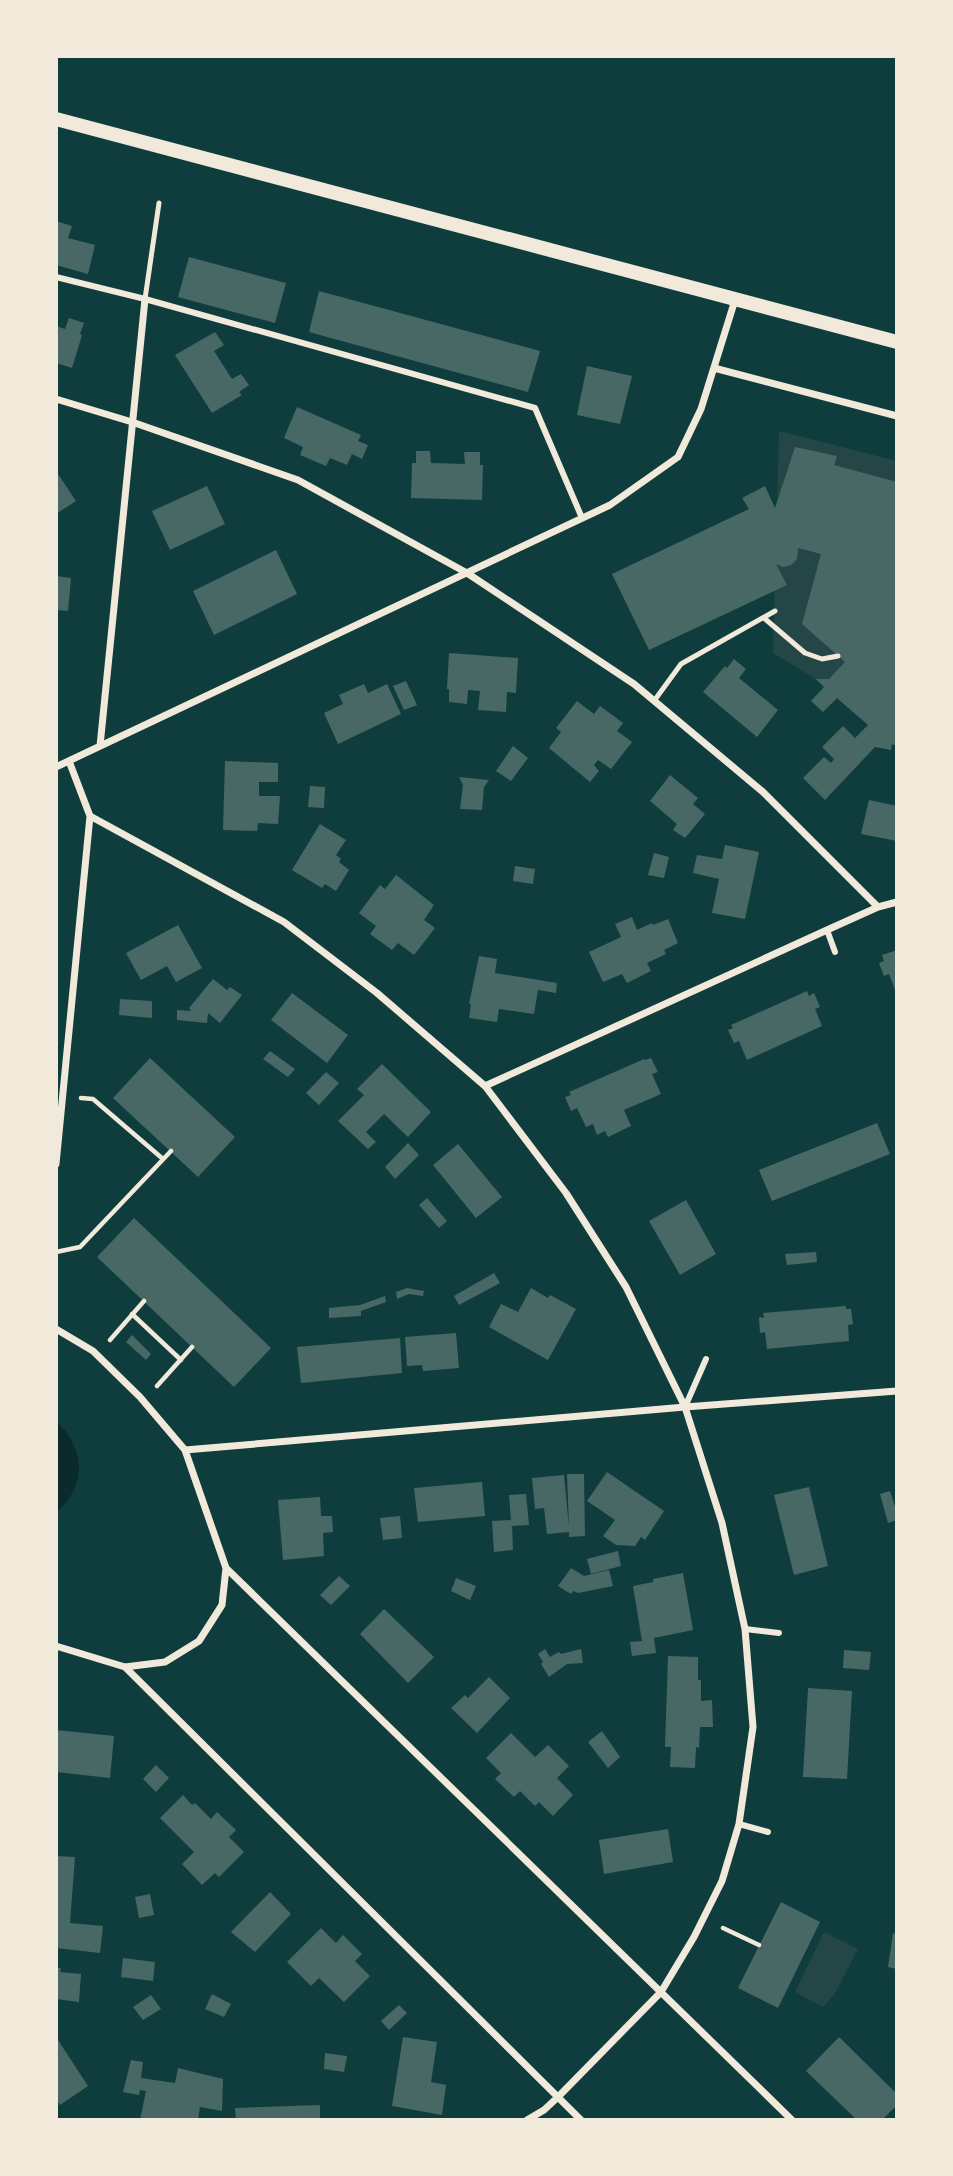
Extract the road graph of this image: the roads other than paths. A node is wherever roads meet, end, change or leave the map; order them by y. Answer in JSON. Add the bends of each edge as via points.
{"nodes":[{"id":1,"x":56,"y":119,"type":"edge"},
{"id":2,"x":159,"y":203,"type":"dead end"},
{"id":3,"x":56,"y":277,"type":"edge"},
{"id":4,"x":145,"y":299,"type":"junction"},
{"id":5,"x":735,"y":300,"type":"junction"},
{"id":6,"x":897,"y":342,"type":"edge"},
{"id":7,"x":714,"y":368,"type":"junction"},
{"id":8,"x":56,"y":399,"type":"edge"},
{"id":9,"x":897,"y":416,"type":"edge"},
{"id":10,"x":132,"y":422,"type":"junction"},
{"id":11,"x":582,"y":519,"type":"junction"},
{"id":12,"x":467,"y":573,"type":"junction"},
{"id":13,"x":775,"y":611,"type":"dead end"},
{"id":14,"x":764,"y":618,"type":"junction"},
{"id":15,"x":838,"y":656,"type":"dead end"},
{"id":16,"x":654,"y":701,"type":"junction"},
{"id":17,"x":100,"y":746,"type":"junction"},
{"id":18,"x":69,"y":761,"type":"junction"},
{"id":19,"x":56,"y":767,"type":"edge"},
{"id":20,"x":90,"y":816,"type":"junction"},
{"id":21,"x":897,"y":902,"type":"edge"},
{"id":22,"x":878,"y":907,"type":"junction"},
{"id":23,"x":827,"y":930,"type":"junction"},
{"id":24,"x":835,"y":952,"type":"dead end"},
{"id":25,"x":485,"y":1086,"type":"junction"},
{"id":26,"x":56,"y":1164,"type":"edge"},
{"id":27,"x":56,"y":1329,"type":"edge"},
{"id":28,"x":706,"y":1359,"type":"dead end"},
{"id":29,"x":897,"y":1391,"type":"edge"},
{"id":30,"x":685,"y":1407,"type":"junction"},
{"id":31,"x":185,"y":1450,"type":"junction"},
{"id":32,"x":226,"y":1568,"type":"junction"},
{"id":33,"x":745,"y":1629,"type":"junction"},
{"id":34,"x":779,"y":1633,"type":"dead end"},
{"id":35,"x":56,"y":1646,"type":"edge"},
{"id":36,"x":125,"y":1667,"type":"junction"},
{"id":37,"x":739,"y":1824,"type":"junction"},
{"id":38,"x":768,"y":1832,"type":"dead end"},
{"id":39,"x":661,"y":1992,"type":"junction"},
{"id":40,"x":558,"y":2097,"type":"junction"},
{"id":41,"x":527,"y":2120,"type":"edge"},
{"id":42,"x":581,"y":2120,"type":"edge"},
{"id":43,"x":792,"y":2120,"type":"edge"}],
"edges":[{"from":1,"to":5,"type":"main road"},
{"from":2,"to":4,"type":"lane"},
{"from":3,"to":4,"type":"street"},
{"from":4,"to":10,"type":"street"},
{"from":4,"to":11,"type":"street","via":[[535,408]]},
{"from":5,"to":6,"type":"main road"},
{"from":5,"to":7,"type":"street"},
{"from":7,"to":9,"type":"street"},
{"from":7,"to":11,"type":"street","via":[[701,410],[678,457]]},
{"from":8,"to":10,"type":"street"},
{"from":10,"to":12,"type":"street","via":[[299,480]]},
{"from":10,"to":17,"type":"street"},
{"from":11,"to":12,"type":"street"},
{"from":12,"to":16,"type":"street"},
{"from":12,"to":17,"type":"street"},
{"from":13,"to":14,"type":"lane"},
{"from":14,"to":15,"type":"lane","via":[[805,653],[822,659]]},
{"from":14,"to":16,"type":"lane","via":[[681,664]]},
{"from":16,"to":22,"type":"street","via":[[763,792]]},
{"from":17,"to":18,"type":"street"},
{"from":18,"to":19,"type":"street"},
{"from":18,"to":20,"type":"street"},
{"from":20,"to":25,"type":"street","via":[[284,922],[377,993]]},
{"from":20,"to":26,"type":"street"},
{"from":21,"to":22,"type":"street"},
{"from":22,"to":23,"type":"street"},
{"from":23,"to":24,"type":"street"},
{"from":23,"to":25,"type":"street"},
{"from":25,"to":30,"type":"street","via":[[566,1193],[626,1287]]},
{"from":27,"to":31,"type":"street","via":[[96,1354]]},
{"from":28,"to":30,"type":"street"},
{"from":29,"to":30,"type":"street"},
{"from":30,"to":31,"type":"street"},
{"from":30,"to":33,"type":"street","via":[[722,1523]]},
{"from":31,"to":32,"type":"street"},
{"from":32,"to":36,"type":"street","via":[[222,1605],[199,1641],[165,1662]]},
{"from":32,"to":39,"type":"street"},
{"from":33,"to":34,"type":"street"},
{"from":33,"to":37,"type":"street","via":[[753,1727]]},
{"from":35,"to":36,"type":"street"},
{"from":36,"to":40,"type":"street"},
{"from":37,"to":38,"type":"street"},
{"from":37,"to":39,"type":"street","via":[[722,1881]]},
{"from":39,"to":40,"type":"street"},
{"from":39,"to":43,"type":"street"},
{"from":40,"to":41,"type":"street"},
{"from":40,"to":42,"type":"street"}]}
